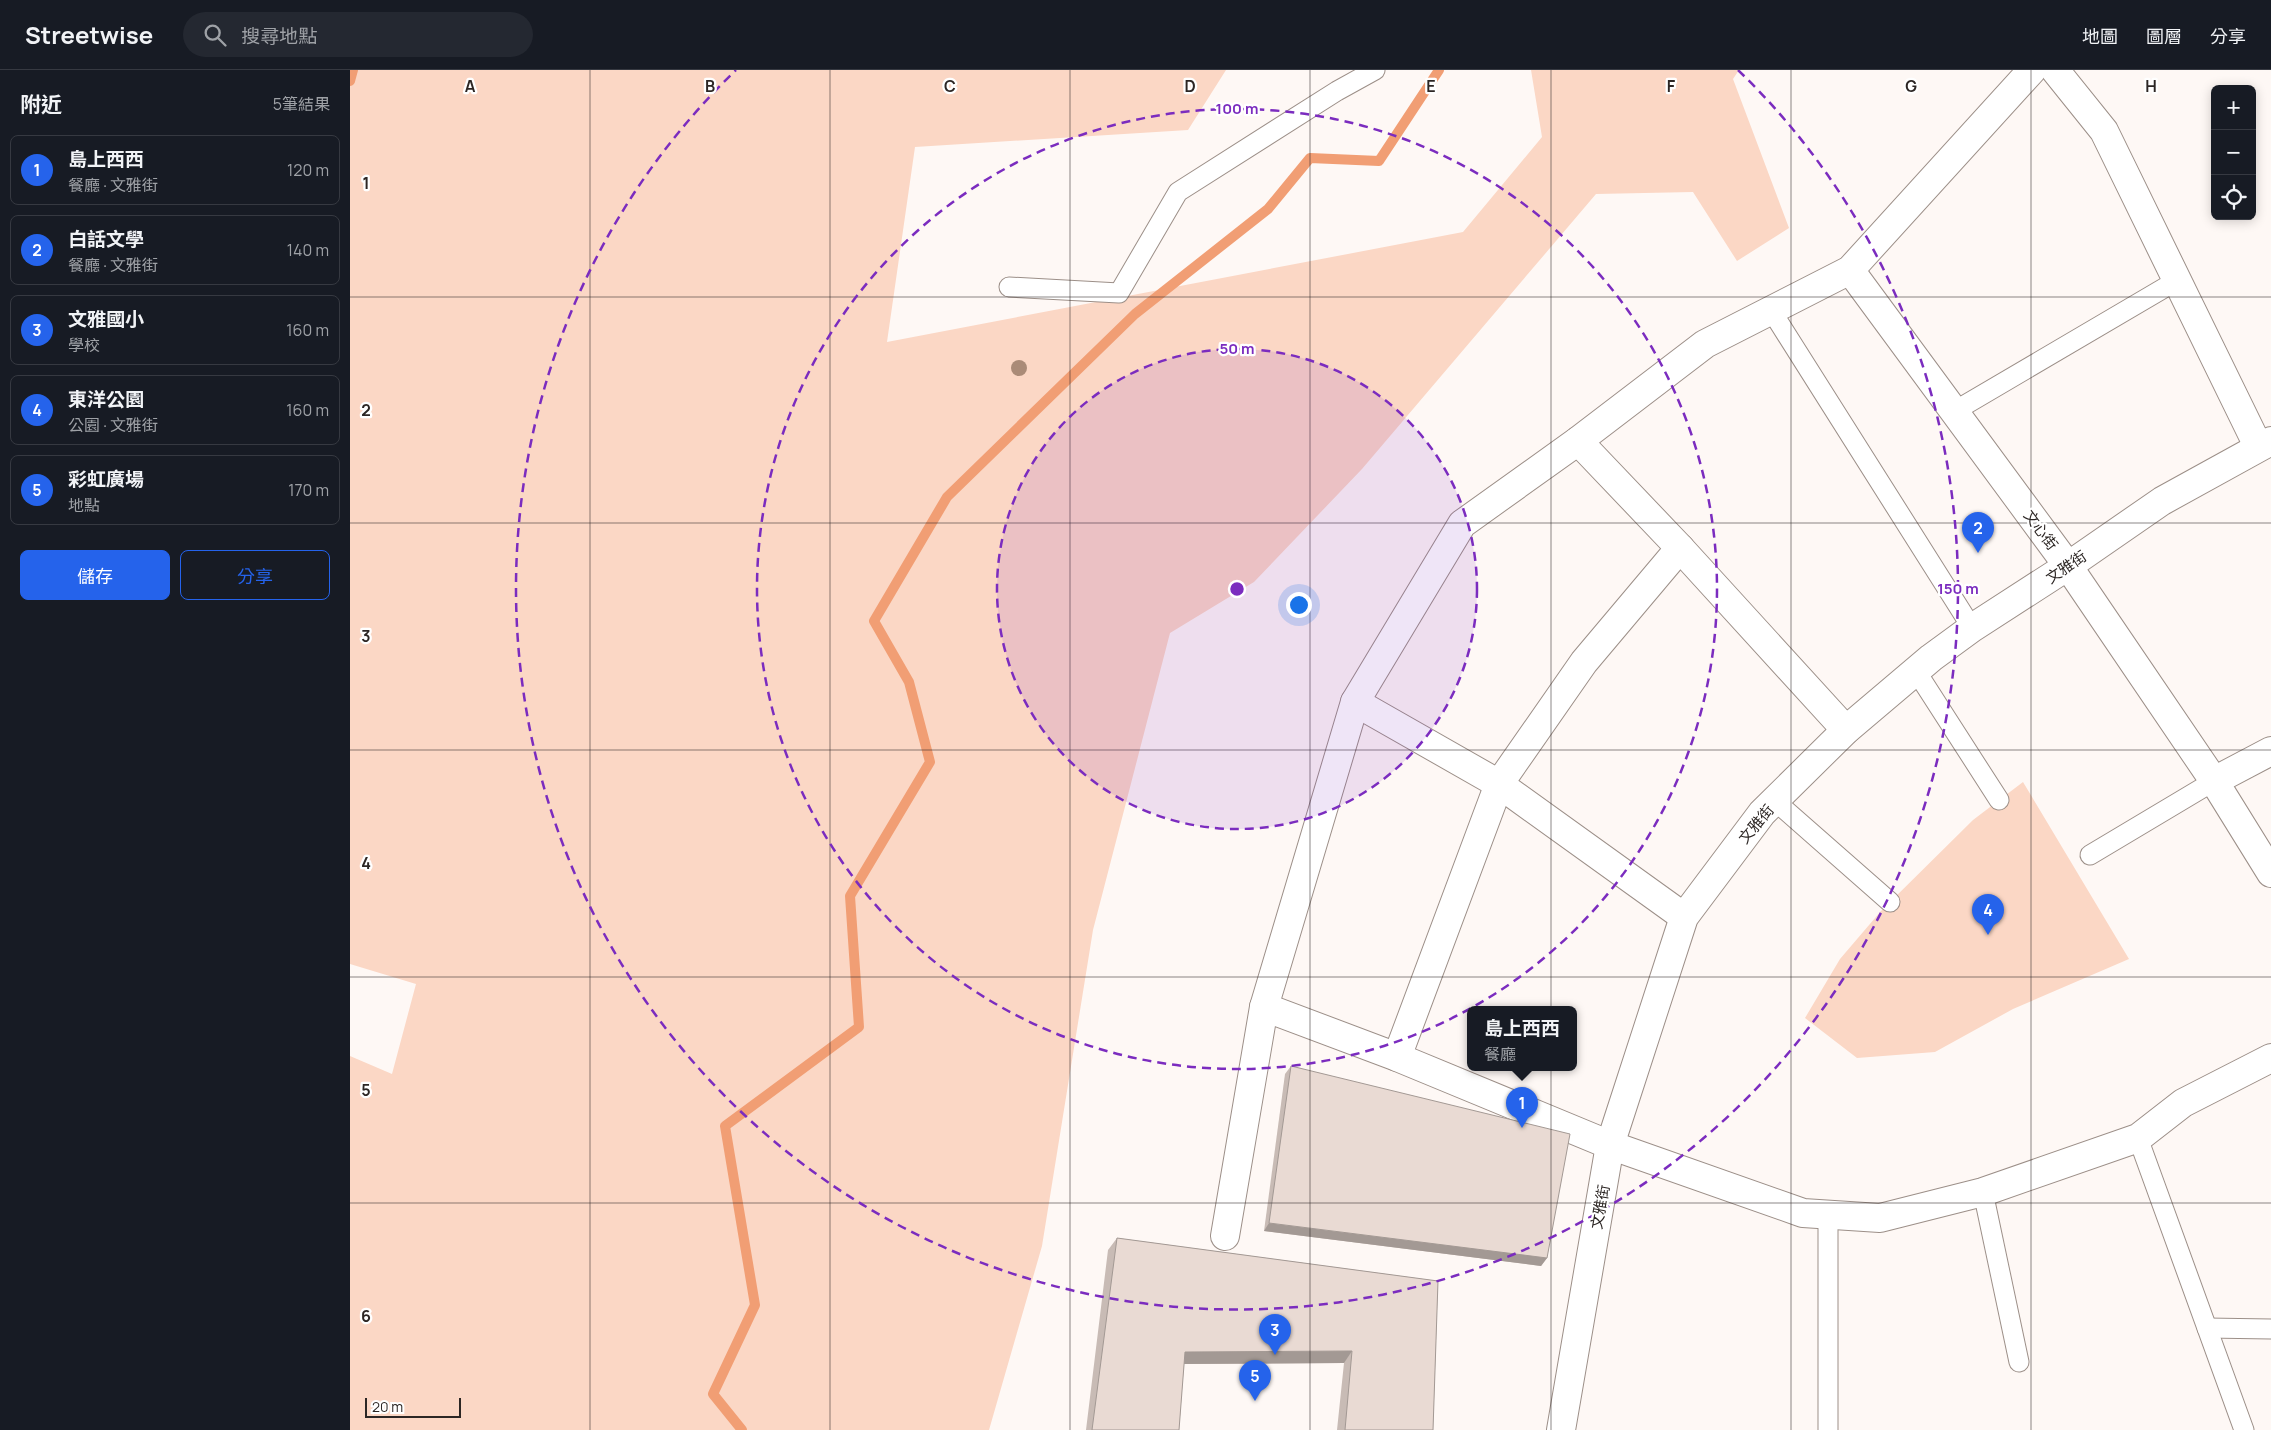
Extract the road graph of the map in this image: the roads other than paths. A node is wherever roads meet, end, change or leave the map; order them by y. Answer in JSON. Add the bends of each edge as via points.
{"nodes":[{"id":1,"x":1375,"y":70,"type":"edge"},
{"id":2,"x":2032,"y":70,"type":"edge"},
{"id":3,"x":2055,"y":70,"type":"edge"},
{"id":4,"x":1850,"y":270,"type":"junction"},
{"id":5,"x":2176,"y":281,"type":"junction"},
{"id":6,"x":1009,"y":287,"type":"dead end"},
{"id":7,"x":1771,"y":310,"type":"junction"},
{"id":8,"x":1953,"y":412,"type":"junction"},
{"id":9,"x":1578,"y":441,"type":"junction"},
{"id":10,"x":2265,"y":443,"type":"edge"},
{"id":11,"x":1680,"y":548,"type":"junction"},
{"id":12,"x":2068,"y":566,"type":"junction"},
{"id":13,"x":1972,"y":628,"type":"junction"},
{"id":14,"x":1916,"y":671,"type":"junction"},
{"id":15,"x":1355,"y":702,"type":"junction"},
{"id":16,"x":1846,"y":730,"type":"junction"},
{"id":17,"x":2271,"y":752,"type":"edge"},
{"id":18,"x":2214,"y":781,"type":"junction"},
{"id":19,"x":1498,"y":784,"type":"junction"},
{"id":20,"x":1999,"y":800,"type":"dead end"},
{"id":21,"x":1775,"y":801,"type":"junction"},
{"id":22,"x":2090,"y":856,"type":"dead end"},
{"id":23,"x":2271,"y":873,"type":"edge"},
{"id":24,"x":1890,"y":902,"type":"dead end"},
{"id":25,"x":1684,"y":917,"type":"junction"},
{"id":26,"x":1264,"y":1006,"type":"junction"},
{"id":27,"x":1397,"y":1057,"type":"junction"},
{"id":28,"x":2271,"y":1058,"type":"edge"},
{"id":29,"x":2138,"y":1138,"type":"junction"},
{"id":30,"x":1610,"y":1145,"type":"junction"},
{"id":31,"x":1983,"y":1192,"type":"junction"},
{"id":32,"x":1828,"y":1214,"type":"junction"},
{"id":33,"x":1225,"y":1236,"type":"dead end"},
{"id":34,"x":2207,"y":1328,"type":"junction"},
{"id":35,"x":2271,"y":1329,"type":"edge"},
{"id":36,"x":2019,"y":1362,"type":"dead end"},
{"id":37,"x":1561,"y":1430,"type":"edge"},
{"id":38,"x":1828,"y":1430,"type":"edge"},
{"id":39,"x":2244,"y":1430,"type":"edge"}],
"edges":[{"from":1,"to":6,"type":"lane","via":[[1178,192],[1118,293]]},
{"from":2,"to":4,"type":"street"},
{"from":3,"to":5,"type":"street","via":[[2104,131]]},
{"from":4,"to":7,"type":"street"},
{"from":4,"to":8,"type":"street","name":"文心街"},
{"from":5,"to":8,"type":"lane"},
{"from":5,"to":10,"type":"street"},
{"from":7,"to":9,"type":"street","via":[[1705,344]]},
{"from":7,"to":13,"type":"lane"},
{"from":8,"to":12,"type":"street","name":"文心街"},
{"from":9,"to":11,"type":"street"},
{"from":9,"to":15,"type":"street","via":[[1462,524]]},
{"from":10,"to":12,"type":"street","name":"文雅街","via":[[2162,501]]},
{"from":11,"to":16,"type":"street"},
{"from":11,"to":19,"type":"street","via":[[1584,662]]},
{"from":12,"to":13,"type":"street","name":"文雅街"},
{"from":12,"to":18,"type":"street","name":"文心街"},
{"from":13,"to":14,"type":"street","name":"文雅街"},
{"from":14,"to":16,"type":"street","name":"文雅街"},
{"from":14,"to":20,"type":"lane"},
{"from":15,"to":19,"type":"street"},
{"from":15,"to":26,"type":"street"},
{"from":16,"to":21,"type":"street","name":"文雅街"},
{"from":17,"to":18,"type":"street"},
{"from":18,"to":22,"type":"lane"},
{"from":18,"to":23,"type":"street","name":"文心街"},
{"from":19,"to":25,"type":"street"},
{"from":19,"to":27,"type":"street"},
{"from":21,"to":24,"type":"lane"},
{"from":21,"to":25,"type":"street","name":"文雅街"},
{"from":25,"to":30,"type":"street","name":"文雅街"},
{"from":26,"to":27,"type":"street"},
{"from":26,"to":33,"type":"street"},
{"from":27,"to":30,"type":"street"},
{"from":28,"to":29,"type":"street","via":[[2183,1103]]},
{"from":29,"to":31,"type":"street"},
{"from":29,"to":34,"type":"lane"},
{"from":30,"to":32,"type":"street","via":[[1803,1213]]},
{"from":30,"to":37,"type":"street","name":"文雅街"},
{"from":31,"to":32,"type":"street","via":[[1880,1218]]},
{"from":31,"to":36,"type":"lane"},
{"from":32,"to":38,"type":"lane"},
{"from":34,"to":35,"type":"lane"},
{"from":34,"to":39,"type":"lane"}]}
